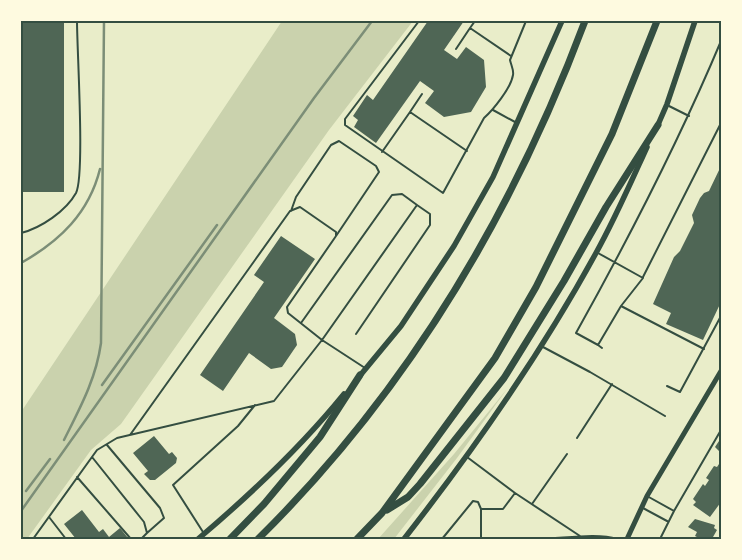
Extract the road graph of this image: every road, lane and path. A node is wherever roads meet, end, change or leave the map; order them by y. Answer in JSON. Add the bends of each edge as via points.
{"nodes":[{"id":1,"x":77,"y":21,"type":"edge"},
{"id":2,"x":419,"y":21,"type":"edge"},
{"id":3,"x":475,"y":21,"type":"edge"},
{"id":4,"x":526,"y":21,"type":"edge"},
{"id":5,"x":562,"y":21,"type":"edge"},
{"id":6,"x":585,"y":21,"type":"edge"},
{"id":7,"x":658,"y":21,"type":"edge"},
{"id":8,"x":695,"y":21,"type":"edge"},
{"id":9,"x":470,"y":28,"type":"junction"},
{"id":10,"x":721,"y":40,"type":"edge"},
{"id":11,"x":456,"y":49,"type":"dead end"},
{"id":12,"x":511,"y":57,"type":"junction"},
{"id":13,"x":422,"y":94,"type":"dead end"},
{"id":14,"x":667,"y":104,"type":"junction"},
{"id":15,"x":493,"y":110,"type":"junction"},
{"id":16,"x":410,"y":112,"type":"junction"},
{"id":17,"x":689,"y":116,"type":"junction"},
{"id":18,"x":721,"y":122,"type":"edge"},
{"id":19,"x":517,"y":123,"type":"junction"},
{"id":20,"x":658,"y":125,"type":"junction"},
{"id":21,"x":466,"y":151,"type":"junction"},
{"id":22,"x":382,"y":152,"type":"junction"},
{"id":23,"x":417,"y":205,"type":"junction"},
{"id":24,"x":290,"y":212,"type":"junction"},
{"id":25,"x":21,"y":232,"type":"edge"},
{"id":26,"x":336,"y":236,"type":"junction"},
{"id":27,"x":597,"y":252,"type":"junction"},
{"id":28,"x":615,"y":262,"type":"junction"},
{"id":29,"x":643,"y":278,"type":"junction"},
{"id":30,"x":621,"y":306,"type":"junction"},
{"id":31,"x":721,"y":316,"type":"edge"},
{"id":32,"x":301,"y":323,"type":"junction"},
{"id":33,"x":356,"y":334,"type":"dead end"},
{"id":34,"x":322,"y":340,"type":"junction"},
{"id":35,"x":598,"y":345,"type":"junction"},
{"id":36,"x":541,"y":346,"type":"junction"},
{"id":37,"x":602,"y":348,"type":"dead end"},
{"id":38,"x":704,"y":349,"type":"junction"},
{"id":39,"x":721,"y":371,"type":"edge"},
{"id":40,"x":363,"y":372,"type":"junction"},
{"id":41,"x":612,"y":384,"type":"junction"},
{"id":42,"x":667,"y":386,"type":"dead end"},
{"id":43,"x":255,"y":404,"type":"junction"},
{"id":44,"x":665,"y":416,"type":"dead end"},
{"id":45,"x":721,"y":430,"type":"edge"},
{"id":46,"x":130,"y":434,"type":"junction"},
{"id":47,"x":578,"y":438,"type":"dead end"},
{"id":48,"x":107,"y":444,"type":"junction"},
{"id":49,"x":567,"y":454,"type":"dead end"},
{"id":50,"x":92,"y":457,"type":"junction"},
{"id":51,"x":467,"y":457,"type":"junction"},
{"id":52,"x":76,"y":478,"type":"junction"},
{"id":53,"x":515,"y":493,"type":"junction"},
{"id":54,"x":647,"y":496,"type":"junction"},
{"id":55,"x":532,"y":504,"type":"junction"},
{"id":56,"x":641,"y":507,"type":"junction"},
{"id":57,"x":481,"y":508,"type":"junction"},
{"id":58,"x":674,"y":511,"type":"junction"},
{"id":59,"x":382,"y":513,"type":"junction"},
{"id":60,"x":49,"y":517,"type":"junction"},
{"id":61,"x":668,"y":521,"type":"junction"},
{"id":62,"x":147,"y":533,"type":"junction"},
{"id":63,"x":204,"y":534,"type":"junction"},
{"id":64,"x":581,"y":537,"type":"edge"},
{"id":65,"x":33,"y":539,"type":"edge"},
{"id":66,"x":66,"y":539,"type":"edge"},
{"id":67,"x":131,"y":539,"type":"edge"},
{"id":68,"x":140,"y":539,"type":"edge"},
{"id":69,"x":198,"y":539,"type":"edge"},
{"id":70,"x":230,"y":539,"type":"edge"},
{"id":71,"x":258,"y":539,"type":"edge"},
{"id":72,"x":357,"y":539,"type":"edge"},
{"id":73,"x":404,"y":539,"type":"edge"},
{"id":74,"x":442,"y":539,"type":"edge"},
{"id":75,"x":481,"y":539,"type":"edge"},
{"id":76,"x":539,"y":539,"type":"edge"},
{"id":77,"x":617,"y":539,"type":"edge"},
{"id":78,"x":627,"y":539,"type":"edge"},
{"id":79,"x":660,"y":539,"type":"edge"}],
"edges":[{"from":1,"to":25,"type":"lane","via":[[80,165],[76,192],[46,222],[33,230]]},
{"from":2,"to":22,"type":"lane","via":[[345,119],[345,125]]},
{"from":3,"to":9,"type":"lane"},
{"from":4,"to":12,"type":"lane"},
{"from":5,"to":19,"type":"main road"},
{"from":6,"to":71,"type":"highway","via":[[562,81],[515,184],[473,262],[407,365],[364,421],[322,473]]},
{"from":7,"to":59,"type":"highway","via":[[612,134],[536,286],[495,358]]},
{"from":8,"to":14,"type":"main road"},
{"from":9,"to":11,"type":"lane"},
{"from":9,"to":12,"type":"lane"},
{"from":10,"to":17,"type":"lane"},
{"from":12,"to":15,"type":"lane","via":[[513,75]]},
{"from":13,"to":16,"type":"lane"},
{"from":14,"to":17,"type":"lane"},
{"from":14,"to":20,"type":"main road"},
{"from":15,"to":19,"type":"lane"},
{"from":15,"to":21,"type":"lane","via":[[484,118]]},
{"from":16,"to":21,"type":"lane"},
{"from":16,"to":22,"type":"lane"},
{"from":17,"to":28,"type":"lane"},
{"from":18,"to":29,"type":"lane"},
{"from":19,"to":40,"type":"main road","via":[[494,177],[454,246],[401,326]]},
{"from":20,"to":27,"type":"main road"},
{"from":20,"to":59,"type":"highway","via":[[504,378],[420,484],[408,497]]},
{"from":21,"to":22,"type":"lane","via":[[443,193]]},
{"from":23,"to":32,"type":"lane","via":[[402,194],[392,195]]},
{"from":23,"to":33,"type":"lane","via":[[430,214],[430,225]]},
{"from":23,"to":34,"type":"lane"},
{"from":24,"to":26,"type":"lane","via":[[300,207],[336,232]]},
{"from":24,"to":26,"type":"lane","via":[[296,197],[331,145],[339,141],[376,166],[379,172]]},
{"from":24,"to":46,"type":"lane"},
{"from":26,"to":32,"type":"lane","via":[[287,307],[288,313]]},
{"from":27,"to":28,"type":"lane"},
{"from":27,"to":36,"type":"main road"},
{"from":28,"to":29,"type":"lane"},
{"from":28,"to":35,"type":"lane","via":[[576,333]]},
{"from":29,"to":30,"type":"lane"},
{"from":30,"to":35,"type":"lane"},
{"from":30,"to":38,"type":"lane"},
{"from":31,"to":38,"type":"lane"},
{"from":32,"to":34,"type":"lane"},
{"from":34,"to":40,"type":"lane"},
{"from":34,"to":43,"type":"lane","via":[[274,401]]},
{"from":35,"to":37,"type":"lane"},
{"from":36,"to":41,"type":"lane"},
{"from":36,"to":51,"type":"main road"},
{"from":38,"to":42,"type":"lane","via":[[680,392]]},
{"from":39,"to":54,"type":"street"},
{"from":40,"to":63,"type":"main road","via":[[289,455]]},
{"from":40,"to":70,"type":"highway","via":[[320,437]]},
{"from":41,"to":44,"type":"lane"},
{"from":41,"to":47,"type":"lane"},
{"from":43,"to":46,"type":"lane"},
{"from":43,"to":63,"type":"lane","via":[[238,426],[173,485]]},
{"from":45,"to":58,"type":"lane"},
{"from":46,"to":48,"type":"lane"},
{"from":48,"to":50,"type":"lane"},
{"from":48,"to":62,"type":"lane","via":[[160,508],[164,518]]},
{"from":49,"to":55,"type":"lane"},
{"from":50,"to":52,"type":"lane"},
{"from":50,"to":62,"type":"lane","via":[[144,522]]},
{"from":51,"to":53,"type":"lane"},
{"from":51,"to":73,"type":"main road"},
{"from":52,"to":60,"type":"lane"},
{"from":52,"to":67,"type":"lane"},
{"from":53,"to":55,"type":"lane"},
{"from":53,"to":57,"type":"lane","via":[[503,509]]},
{"from":54,"to":56,"type":"street"},
{"from":54,"to":58,"type":"lane"},
{"from":55,"to":64,"type":"lane"},
{"from":56,"to":61,"type":"lane"},
{"from":56,"to":78,"type":"street"},
{"from":57,"to":74,"type":"lane","via":[[478,502],[469,503]]},
{"from":57,"to":75,"type":"lane"},
{"from":58,"to":61,"type":"lane"},
{"from":59,"to":72,"type":"highway"},
{"from":60,"to":65,"type":"lane"},
{"from":60,"to":66,"type":"lane"},
{"from":61,"to":79,"type":"lane"},
{"from":62,"to":68,"type":"lane"},
{"from":63,"to":69,"type":"main road"},
{"from":64,"to":76,"type":"lane"},
{"from":64,"to":77,"type":"lane"}]}
